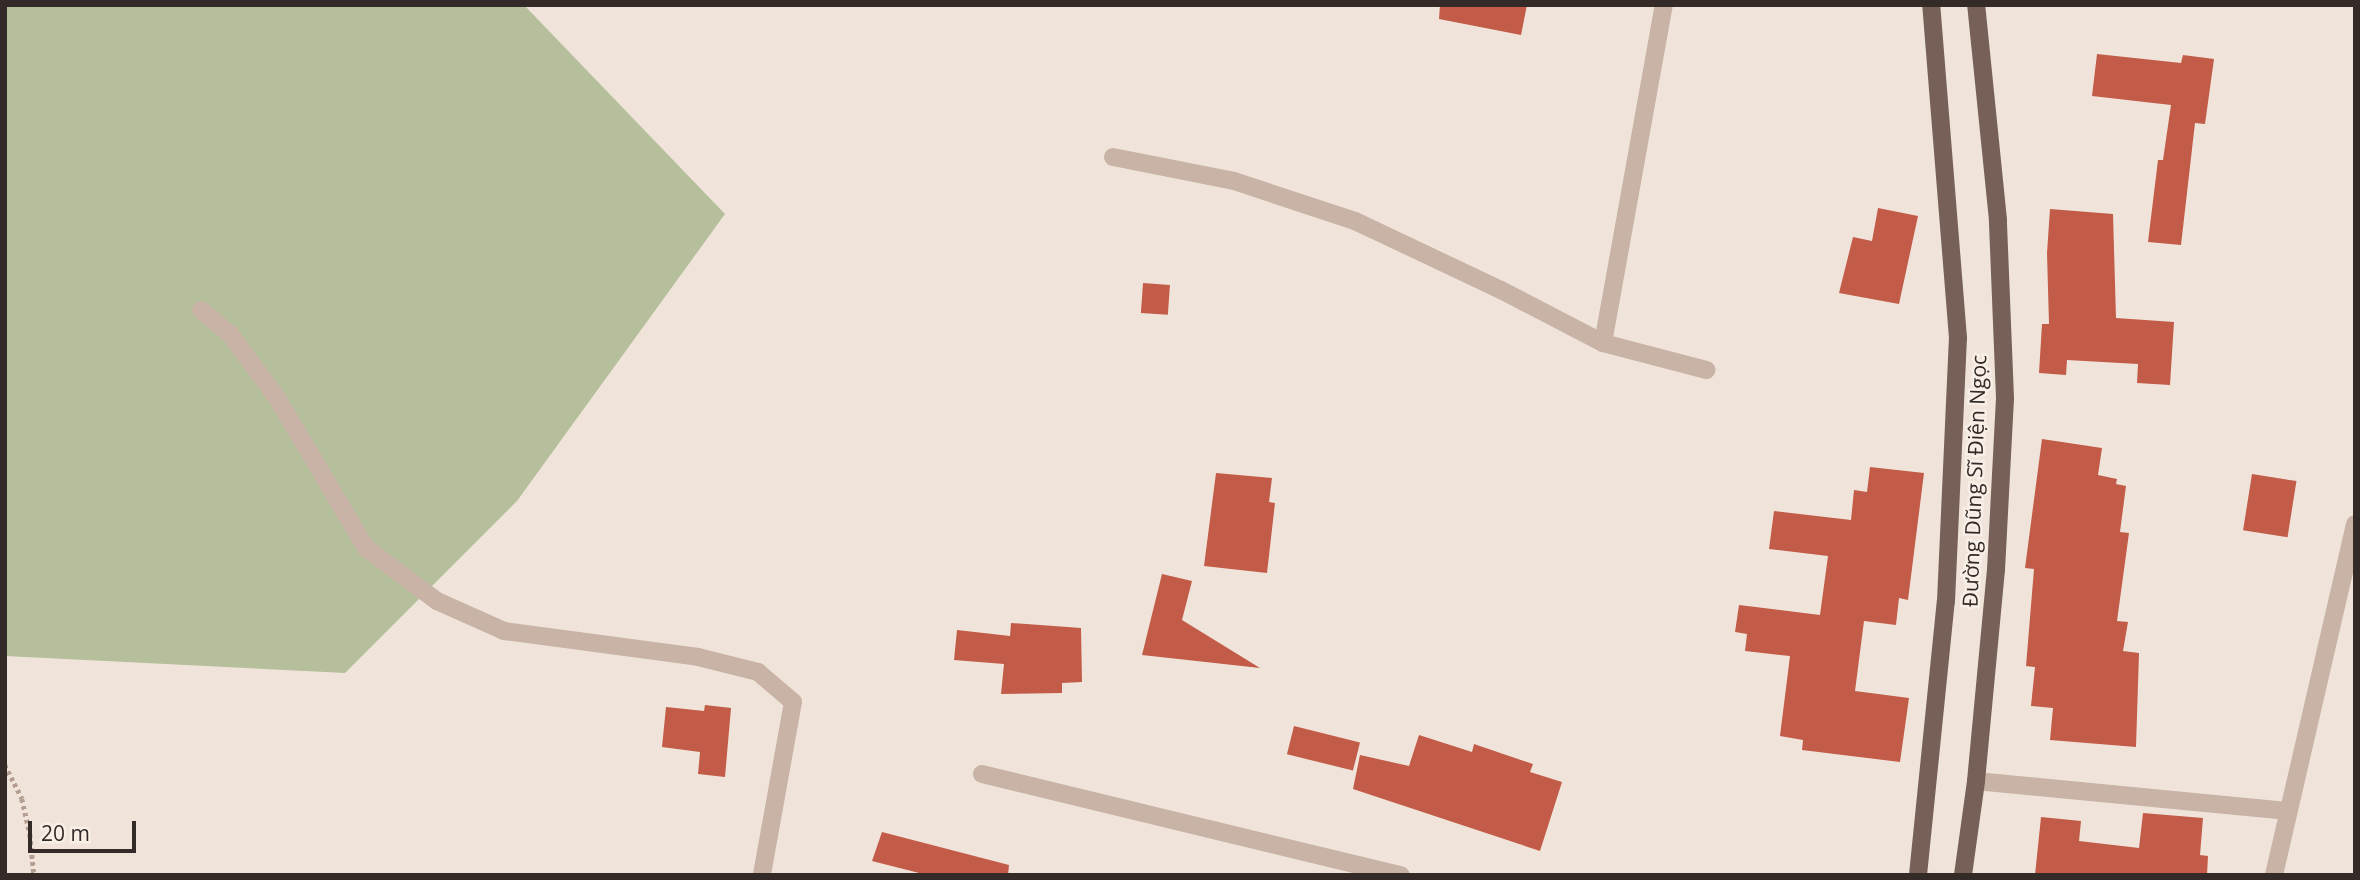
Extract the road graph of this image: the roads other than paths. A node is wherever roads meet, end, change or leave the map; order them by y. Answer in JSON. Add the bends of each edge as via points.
{"nodes":[{"id":1,"x":1664,"y":5,"type":"edge"},
{"id":2,"x":1931,"y":5,"type":"edge"},
{"id":3,"x":1976,"y":5,"type":"edge"},
{"id":4,"x":1113,"y":157,"type":"dead end"},
{"id":5,"x":201,"y":310,"type":"dead end"},
{"id":6,"x":1603,"y":343,"type":"junction"},
{"id":7,"x":1707,"y":370,"type":"dead end"},
{"id":8,"x":2355,"y":524,"type":"edge"},
{"id":9,"x":982,"y":774,"type":"dead end"},
{"id":10,"x":1976,"y":781,"type":"junction"},
{"id":11,"x":2289,"y":811,"type":"junction"},
{"id":12,"x":762,"y":875,"type":"edge"},
{"id":13,"x":1401,"y":875,"type":"edge"},
{"id":14,"x":1917,"y":875,"type":"edge"},
{"id":15,"x":1963,"y":875,"type":"edge"},
{"id":16,"x":2274,"y":875,"type":"edge"}],
"edges":[{"from":1,"to":6,"type":"street"},
{"from":2,"to":14,"type":"main road","name":"Đường Dũng Sĩ Điện Ngọc","via":[[1958,338],[1946,601]]},
{"from":3,"to":10,"type":"main road","name":"Đường Dũng Sĩ Điện Ngọc","via":[[1998,220],[2004,398],[1996,570]]},
{"from":4,"to":6,"type":"street","via":[[1234,181],[1356,221]]},
{"from":5,"to":12,"type":"street","via":[[230,334],[277,398],[366,548],[437,601],[504,631],[698,657],[758,672],[793,702]]},
{"from":6,"to":7,"type":"street"},
{"from":8,"to":11,"type":"street"},
{"from":9,"to":13,"type":"street"},
{"from":10,"to":11,"type":"street"},
{"from":10,"to":15,"type":"main road","name":"Đường Dũng Sĩ Điện Ngọc"},
{"from":11,"to":16,"type":"street"}]}
